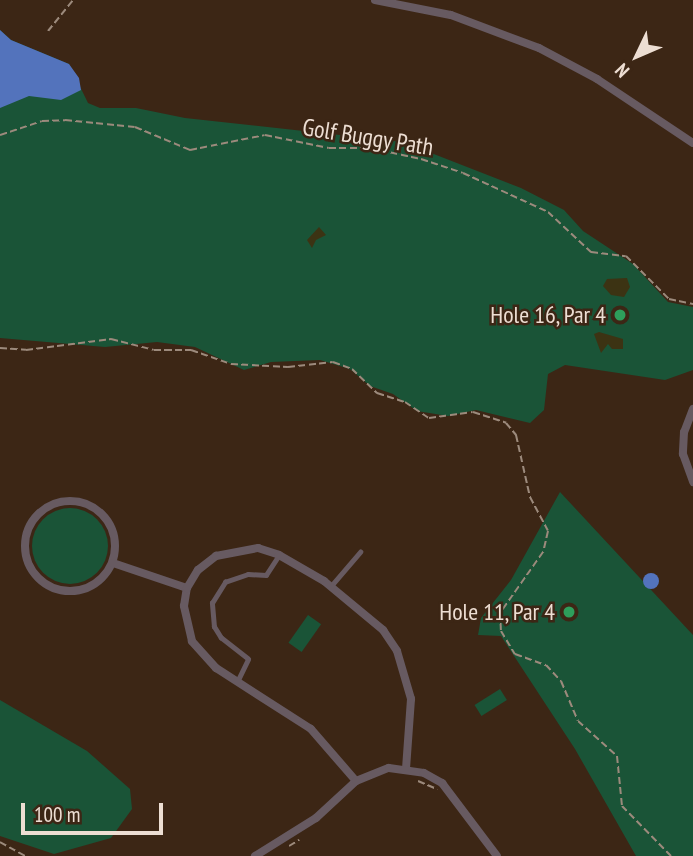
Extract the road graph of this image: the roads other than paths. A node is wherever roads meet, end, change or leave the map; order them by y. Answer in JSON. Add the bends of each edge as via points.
{"nodes":[{"id":1,"x":375,"y":0,"type":"edge"},
{"id":2,"x":693,"y":143,"type":"edge"},
{"id":3,"x":693,"y":409,"type":"edge"},
{"id":4,"x":693,"y":482,"type":"edge"},
{"id":5,"x":360,"y":552,"type":"dead end"},
{"id":6,"x":279,"y":555,"type":"junction"},
{"id":7,"x":113,"y":563,"type":"junction"},
{"id":8,"x":331,"y":586,"type":"junction"},
{"id":9,"x":187,"y":589,"type":"junction"},
{"id":10,"x":237,"y":682,"type":"junction"},
{"id":11,"x":407,"y":768,"type":"junction"},
{"id":12,"x":355,"y":781,"type":"junction"},
{"id":13,"x":255,"y":856,"type":"edge"},
{"id":14,"x":497,"y":856,"type":"edge"}],
"edges":[{"from":1,"to":2,"type":"street","via":[[451,15],[539,48],[597,79]]},
{"from":3,"to":4,"type":"street","via":[[684,432],[683,454]]},
{"from":5,"to":8,"type":"lane"},
{"from":6,"to":8,"type":"street"},
{"from":6,"to":9,"type":"street","via":[[258,548],[236,549],[198,570]]},
{"from":6,"to":10,"type":"lane","via":[[270,573],[236,576],[217,591],[212,603],[211,615],[221,638],[248,659]]},
{"from":7,"to":7,"type":"street","via":[[114,533],[96,509],[68,501],[53,504],[31,524],[26,552],[34,573],[51,587],[80,591],[100,580]]},
{"from":7,"to":9,"type":"street"},
{"from":8,"to":11,"type":"street","via":[[366,613],[397,651],[411,699]]},
{"from":9,"to":10,"type":"street","via":[[184,606],[192,641],[202,656]]},
{"from":10,"to":12,"type":"street","via":[[311,729]]},
{"from":11,"to":12,"type":"street","via":[[372,772]]},
{"from":11,"to":14,"type":"street","via":[[442,783]]},
{"from":12,"to":13,"type":"street","via":[[316,818]]}]}
